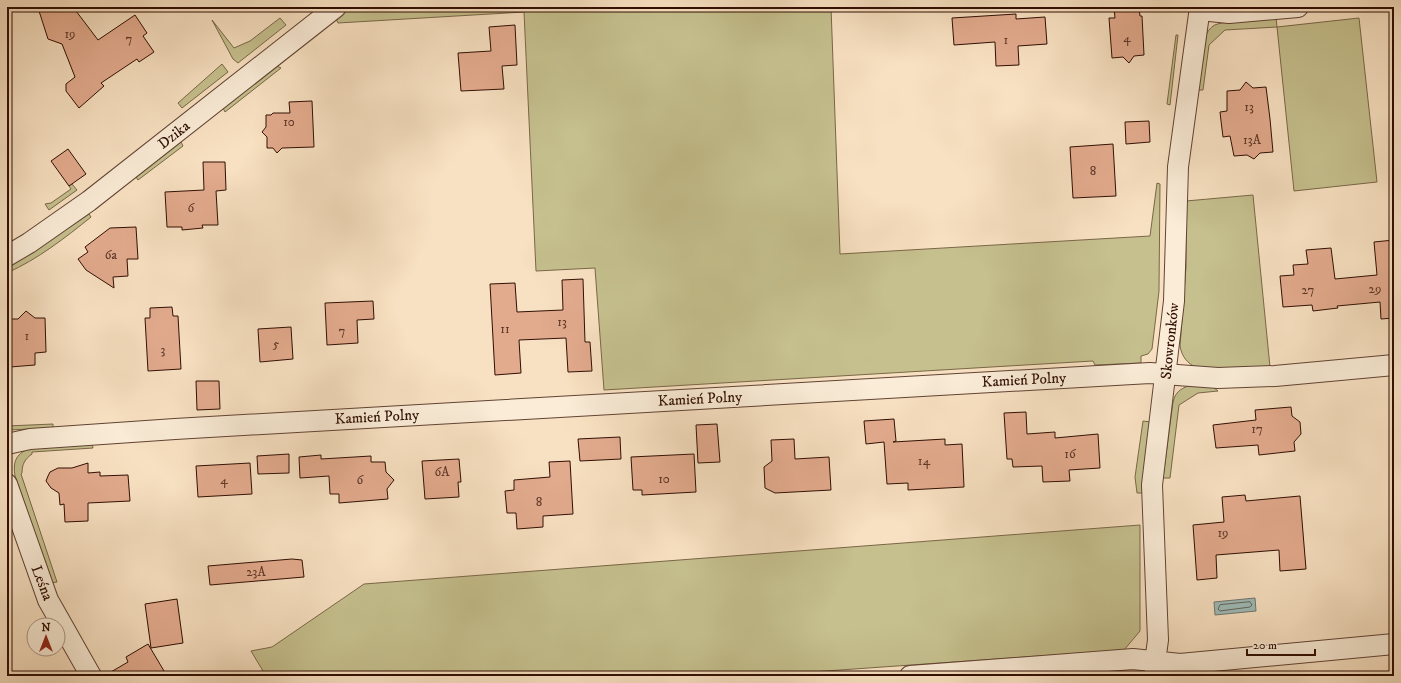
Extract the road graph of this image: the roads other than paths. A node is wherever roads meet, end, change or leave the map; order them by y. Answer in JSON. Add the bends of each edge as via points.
{"nodes":[{"id":1,"x":336,"y":7,"type":"edge"},
{"id":2,"x":1298,"y":7,"type":"edge"},
{"id":3,"x":1200,"y":8,"type":"edge"},
{"id":4,"x":7,"y":256,"type":"edge"},
{"id":5,"x":1394,"y":365,"type":"edge"},
{"id":6,"x":1166,"y":373,"type":"junction"},
{"id":7,"x":7,"y":444,"type":"edge"},
{"id":8,"x":7,"y":484,"type":"edge"},
{"id":9,"x":1394,"y":644,"type":"edge"},
{"id":10,"x":1155,"y":669,"type":"edge"},
{"id":11,"x":91,"y":676,"type":"edge"},
{"id":12,"x":910,"y":676,"type":"edge"}],
"edges":[{"from":1,"to":4,"type":"street","name":"Dzika","via":[[89,201]]},
{"from":2,"to":3,"type":"street","via":[[1229,13]]},
{"from":3,"to":6,"type":"street","name":"Skowronków","via":[[1177,180],[1174,301]]},
{"from":5,"to":6,"type":"street","name":"Kamień Polny","via":[[1275,376],[1218,378]]},
{"from":6,"to":7,"type":"street","name":"Kamień Polny","via":[[175,429],[30,439]]},
{"from":6,"to":10,"type":"street","name":"Skowronków","via":[[1152,492],[1158,640]]},
{"from":8,"to":11,"type":"street","name":"Leśna","via":[[48,600]]},
{"from":9,"to":10,"type":"street","via":[[1180,664]]},
{"from":10,"to":12,"type":"street","via":[[1133,659]]}]}
